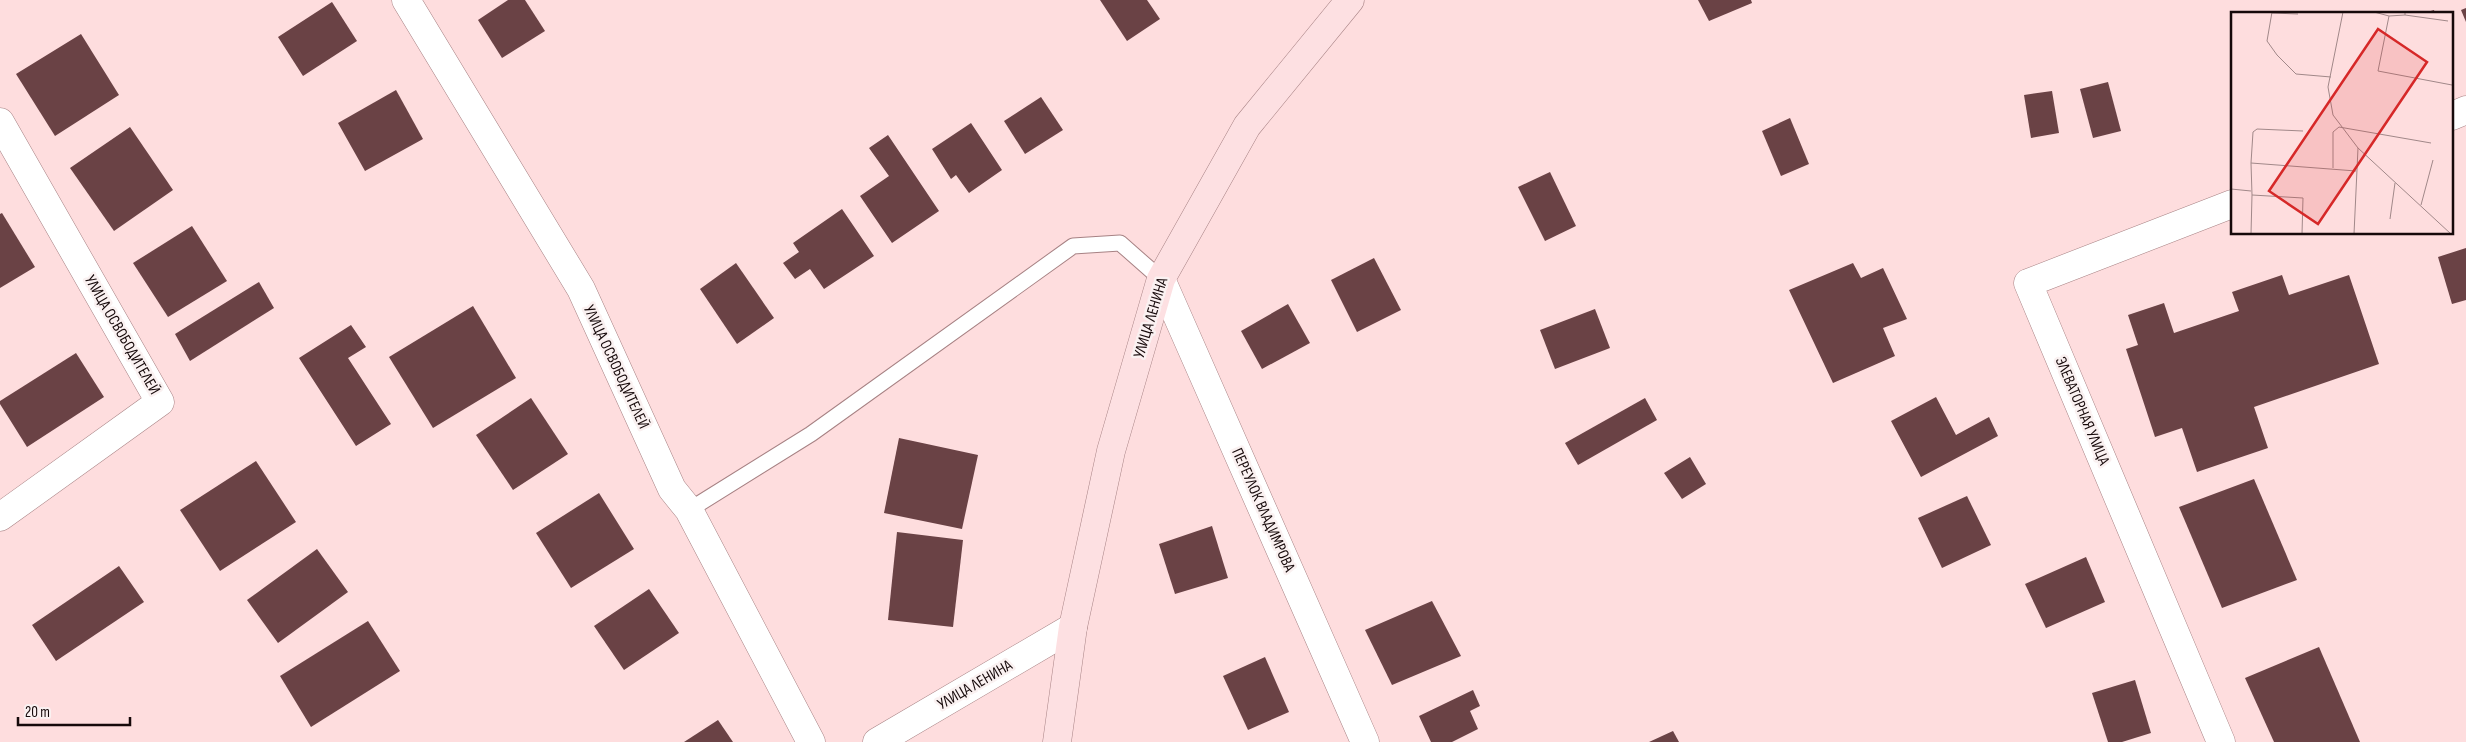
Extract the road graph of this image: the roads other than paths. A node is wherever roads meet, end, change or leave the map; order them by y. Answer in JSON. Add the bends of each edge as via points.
{"nodes":[{"id":1,"x":406,"y":0,"type":"edge"},
{"id":2,"x":1350,"y":0,"type":"edge"},
{"id":3,"x":2466,"y":110,"type":"edge"},
{"id":4,"x":2454,"y":115,"type":"edge"},
{"id":5,"x":0,"y":122,"type":"edge"},
{"id":6,"x":2231,"y":204,"type":"edge"},
{"id":7,"x":1161,"y":279,"type":"junction"},
{"id":8,"x":689,"y":510,"type":"junction"},
{"id":9,"x":0,"y":517,"type":"edge"},
{"id":10,"x":1073,"y":627,"type":"junction"},
{"id":11,"x":812,"y":742,"type":"edge"},
{"id":12,"x":877,"y":742,"type":"edge"},
{"id":13,"x":1057,"y":742,"type":"edge"},
{"id":14,"x":1365,"y":742,"type":"edge"},
{"id":15,"x":2221,"y":742,"type":"edge"}],
"edges":[{"from":1,"to":8,"type":"street","name":"УЛИЦА ОСВОБОДИТЕЛЕЙ","via":[[581,289],[672,489]]},
{"from":2,"to":7,"type":"main road","name":"УЛИЦА ЛЕНИНА","via":[[1247,126]]},
{"from":3,"to":4,"type":"street"},
{"from":5,"to":9,"type":"street","name":"УЛИЦА ОСВОБОДИТЕЛЕЙ","via":[[160,402]]},
{"from":6,"to":15,"type":"street","name":"ЭЛЕВАТОРНАЯ УЛИЦА","via":[[2028,283]]},
{"from":7,"to":8,"type":"lane","via":[[1120,243],[1073,246],[811,434]]},
{"from":7,"to":10,"type":"main road","name":"УЛИЦА ЛЕНИНА","via":[[1111,451]]},
{"from":7,"to":14,"type":"street","name":"ПЕРЕУЛОК ВЛАДИМРОВА"},
{"from":8,"to":11,"type":"street","name":"УЛИЦА ОСВОБОДИТЕЛЕЙ"},
{"from":10,"to":12,"type":"street","name":"УЛИЦА ЛЕНИНА"},
{"from":10,"to":13,"type":"main road","name":"УЛИЦА ЛЕНИНА"}]}
